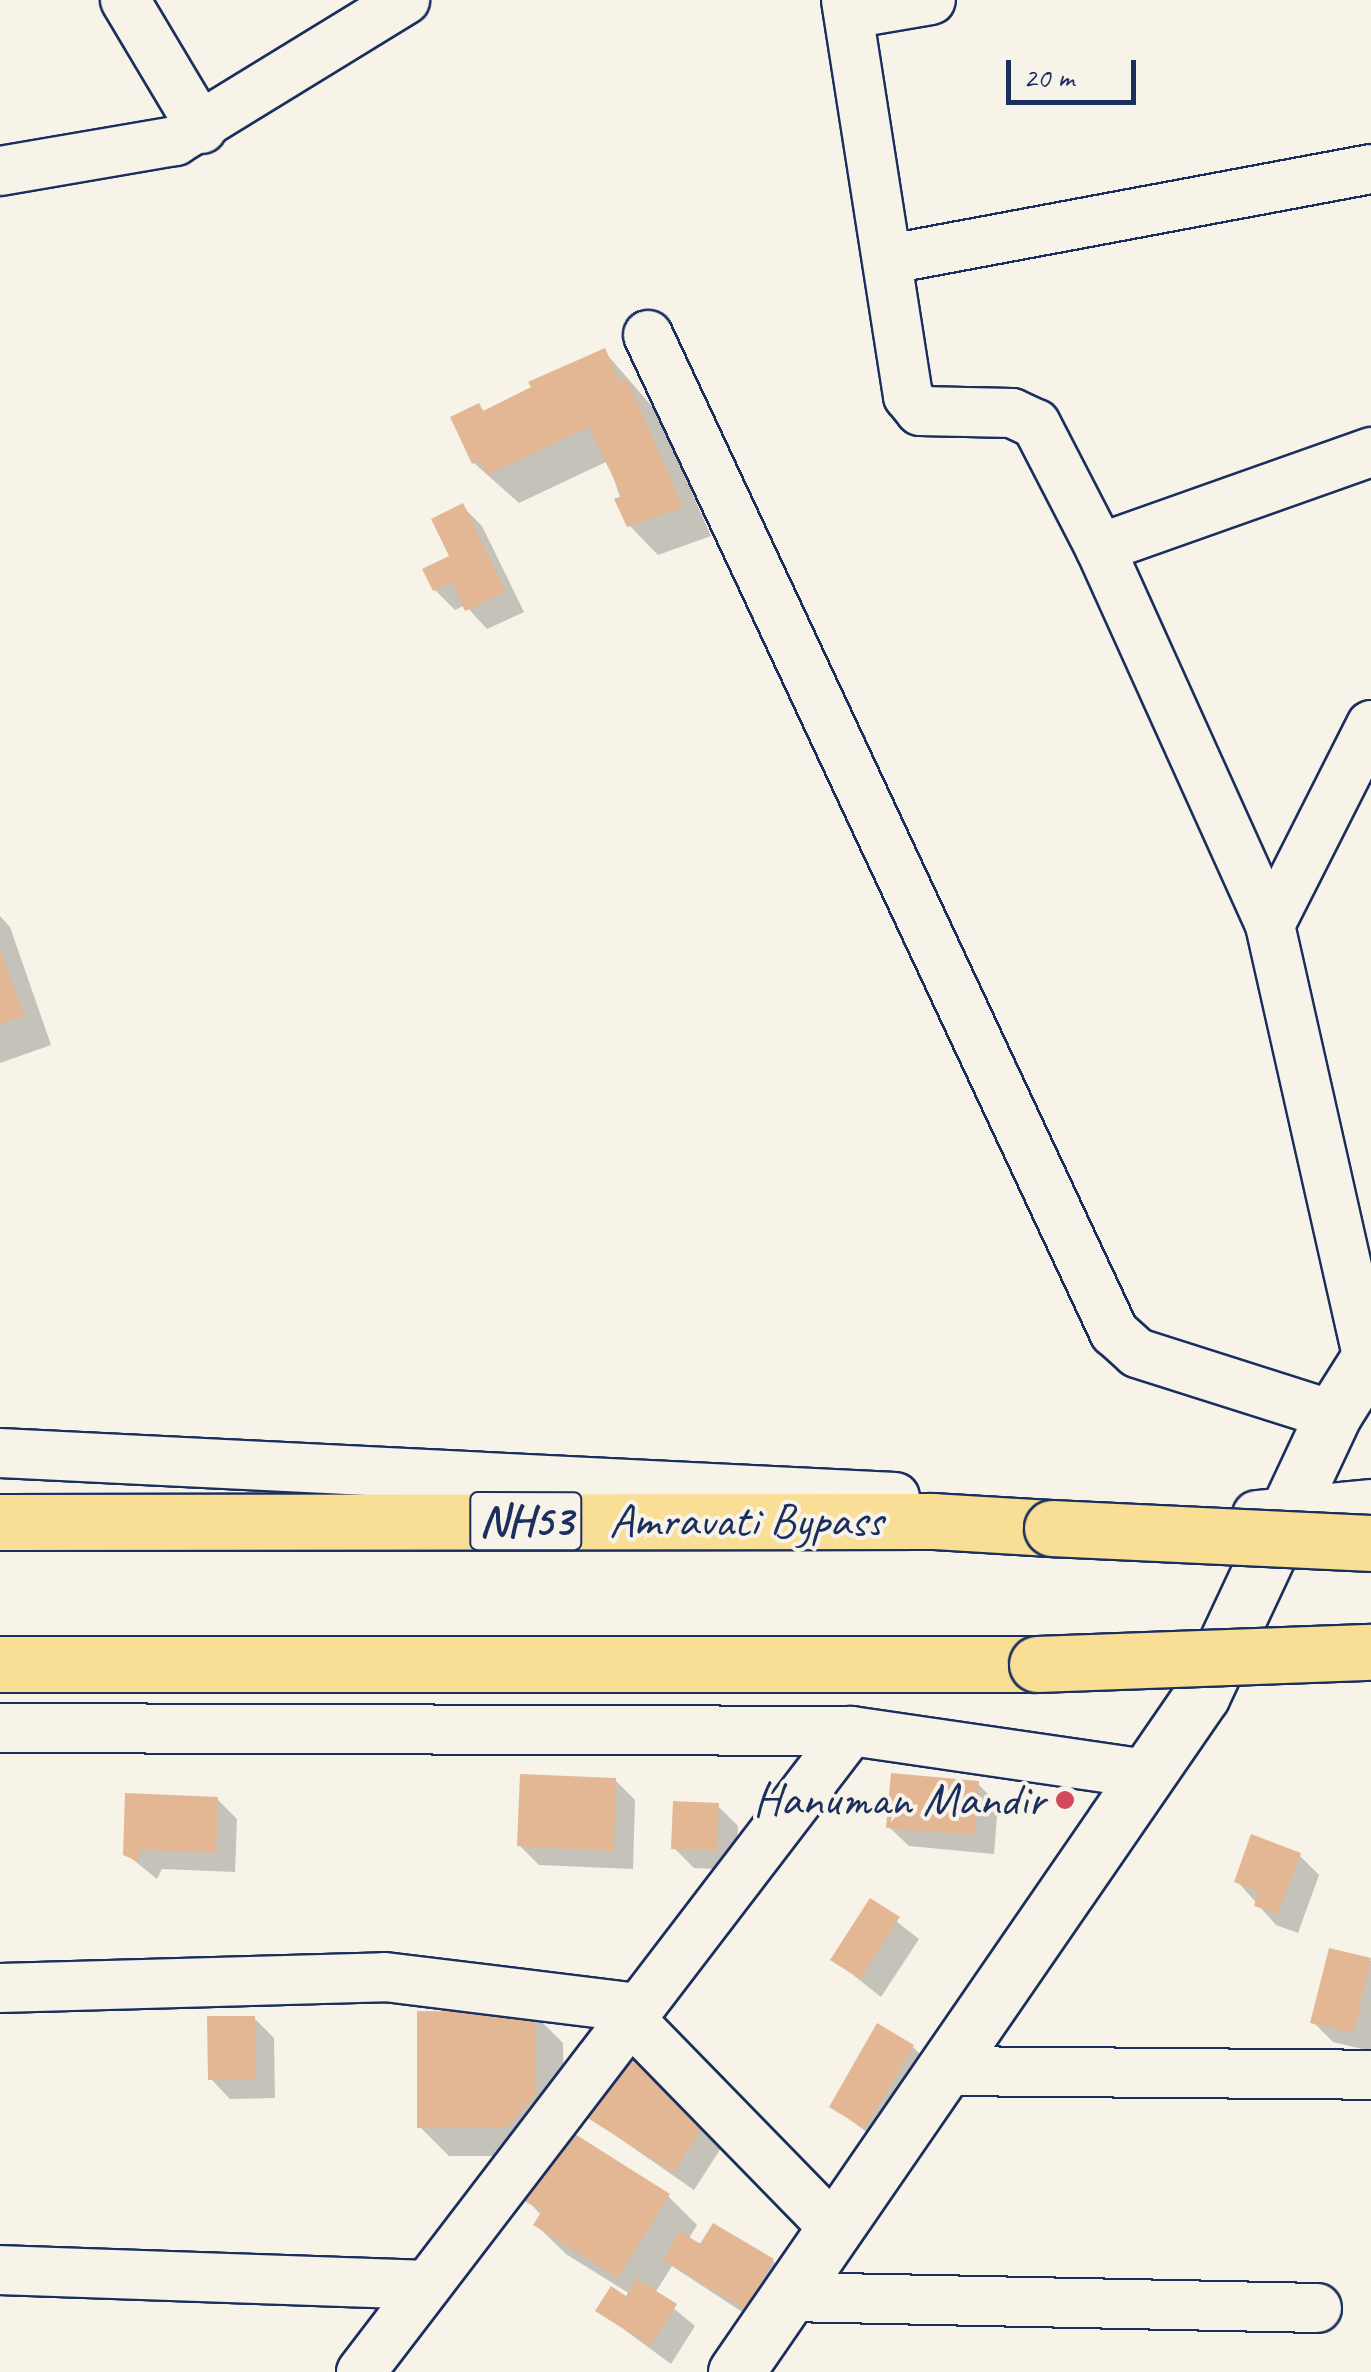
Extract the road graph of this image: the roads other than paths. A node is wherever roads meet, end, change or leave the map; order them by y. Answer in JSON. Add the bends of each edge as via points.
{"nodes":[{"id":1,"x":125,"y":0,"type":"edge"},
{"id":2,"x":405,"y":0,"type":"edge"},
{"id":3,"x":932,"y":0,"type":"edge"},
{"id":4,"x":847,"y":7,"type":"edge"},
{"id":5,"x":202,"y":129,"type":"junction"},
{"id":6,"x":1371,"y":169,"type":"edge"},
{"id":7,"x":0,"y":171,"type":"edge"},
{"id":8,"x":890,"y":259,"type":"junction"},
{"id":9,"x":648,"y":335,"type":"dead end"},
{"id":10,"x":1371,"y":452,"type":"edge"},
{"id":11,"x":1100,"y":548,"type":"junction"},
{"id":12,"x":1371,"y":725,"type":"edge"},
{"id":13,"x":1270,"y":925,"type":"junction"},
{"id":14,"x":1369,"y":1357,"type":"edge"},
{"id":15,"x":1332,"y":1416,"type":"junction"},
{"id":16,"x":0,"y":1453,"type":"edge"},
{"id":17,"x":1371,"y":1504,"type":"edge"},
{"id":18,"x":1286,"y":1516,"type":"junction"},
{"id":19,"x":0,"y":1522,"type":"edge"},
{"id":20,"x":1371,"y":1544,"type":"edge"},
{"id":21,"x":1371,"y":1652,"type":"edge"},
{"id":22,"x":0,"y":1664,"type":"edge"},
{"id":23,"x":0,"y":1728,"type":"edge"},
{"id":24,"x":851,"y":1731,"type":"junction"},
{"id":25,"x":1145,"y":1774,"type":"junction"},
{"id":26,"x":0,"y":1988,"type":"edge"},
{"id":27,"x":633,"y":2013,"type":"junction"},
{"id":28,"x":941,"y":2071,"type":"junction"},
{"id":29,"x":1371,"y":2075,"type":"edge"},
{"id":30,"x":836,"y":2230,"type":"junction"},
{"id":31,"x":0,"y":2270,"type":"edge"},
{"id":32,"x":426,"y":2285,"type":"junction"},
{"id":33,"x":788,"y":2297,"type":"junction"},
{"id":34,"x":1317,"y":2308,"type":"dead end"},
{"id":35,"x":361,"y":2372,"type":"edge"},
{"id":36,"x":736,"y":2372,"type":"edge"}],
"edges":[{"from":1,"to":5,"type":"street"},
{"from":2,"to":5,"type":"street"},
{"from":3,"to":4,"type":"street"},
{"from":4,"to":8,"type":"street"},
{"from":5,"to":7,"type":"street","via":[[175,141]]},
{"from":6,"to":8,"type":"street"},
{"from":8,"to":11,"type":"street","via":[[908,396],[920,411],[1012,413],[1036,424]]},
{"from":9,"to":15,"type":"street","via":[[1114,1332],[1137,1354]]},
{"from":10,"to":11,"type":"street"},
{"from":11,"to":13,"type":"street"},
{"from":12,"to":13,"type":"street"},
{"from":13,"to":14,"type":"street"},
{"from":14,"to":15,"type":"street"},
{"from":15,"to":18,"type":"street"},
{"from":16,"to":18,"type":"street"},
{"from":17,"to":18,"type":"street"},
{"from":18,"to":25,"type":"street","via":[[1202,1695]]},
{"from":19,"to":20,"type":"highway","name":"Amravati Bypass","number":"NH53","bridge":true,"via":[[933,1521]]},
{"from":21,"to":22,"type":"highway","bridge":true,"via":[[1037,1664]]},
{"from":23,"to":24,"type":"street"},
{"from":24,"to":25,"type":"street"},
{"from":24,"to":27,"type":"street"},
{"from":25,"to":28,"type":"street"},
{"from":26,"to":27,"type":"street","via":[[385,1977]]},
{"from":27,"to":30,"type":"street"},
{"from":27,"to":32,"type":"street"},
{"from":28,"to":29,"type":"street"},
{"from":28,"to":30,"type":"street"},
{"from":30,"to":33,"type":"street"},
{"from":31,"to":32,"type":"street"},
{"from":32,"to":35,"type":"street"},
{"from":33,"to":34,"type":"street"},
{"from":33,"to":36,"type":"street"}]}
